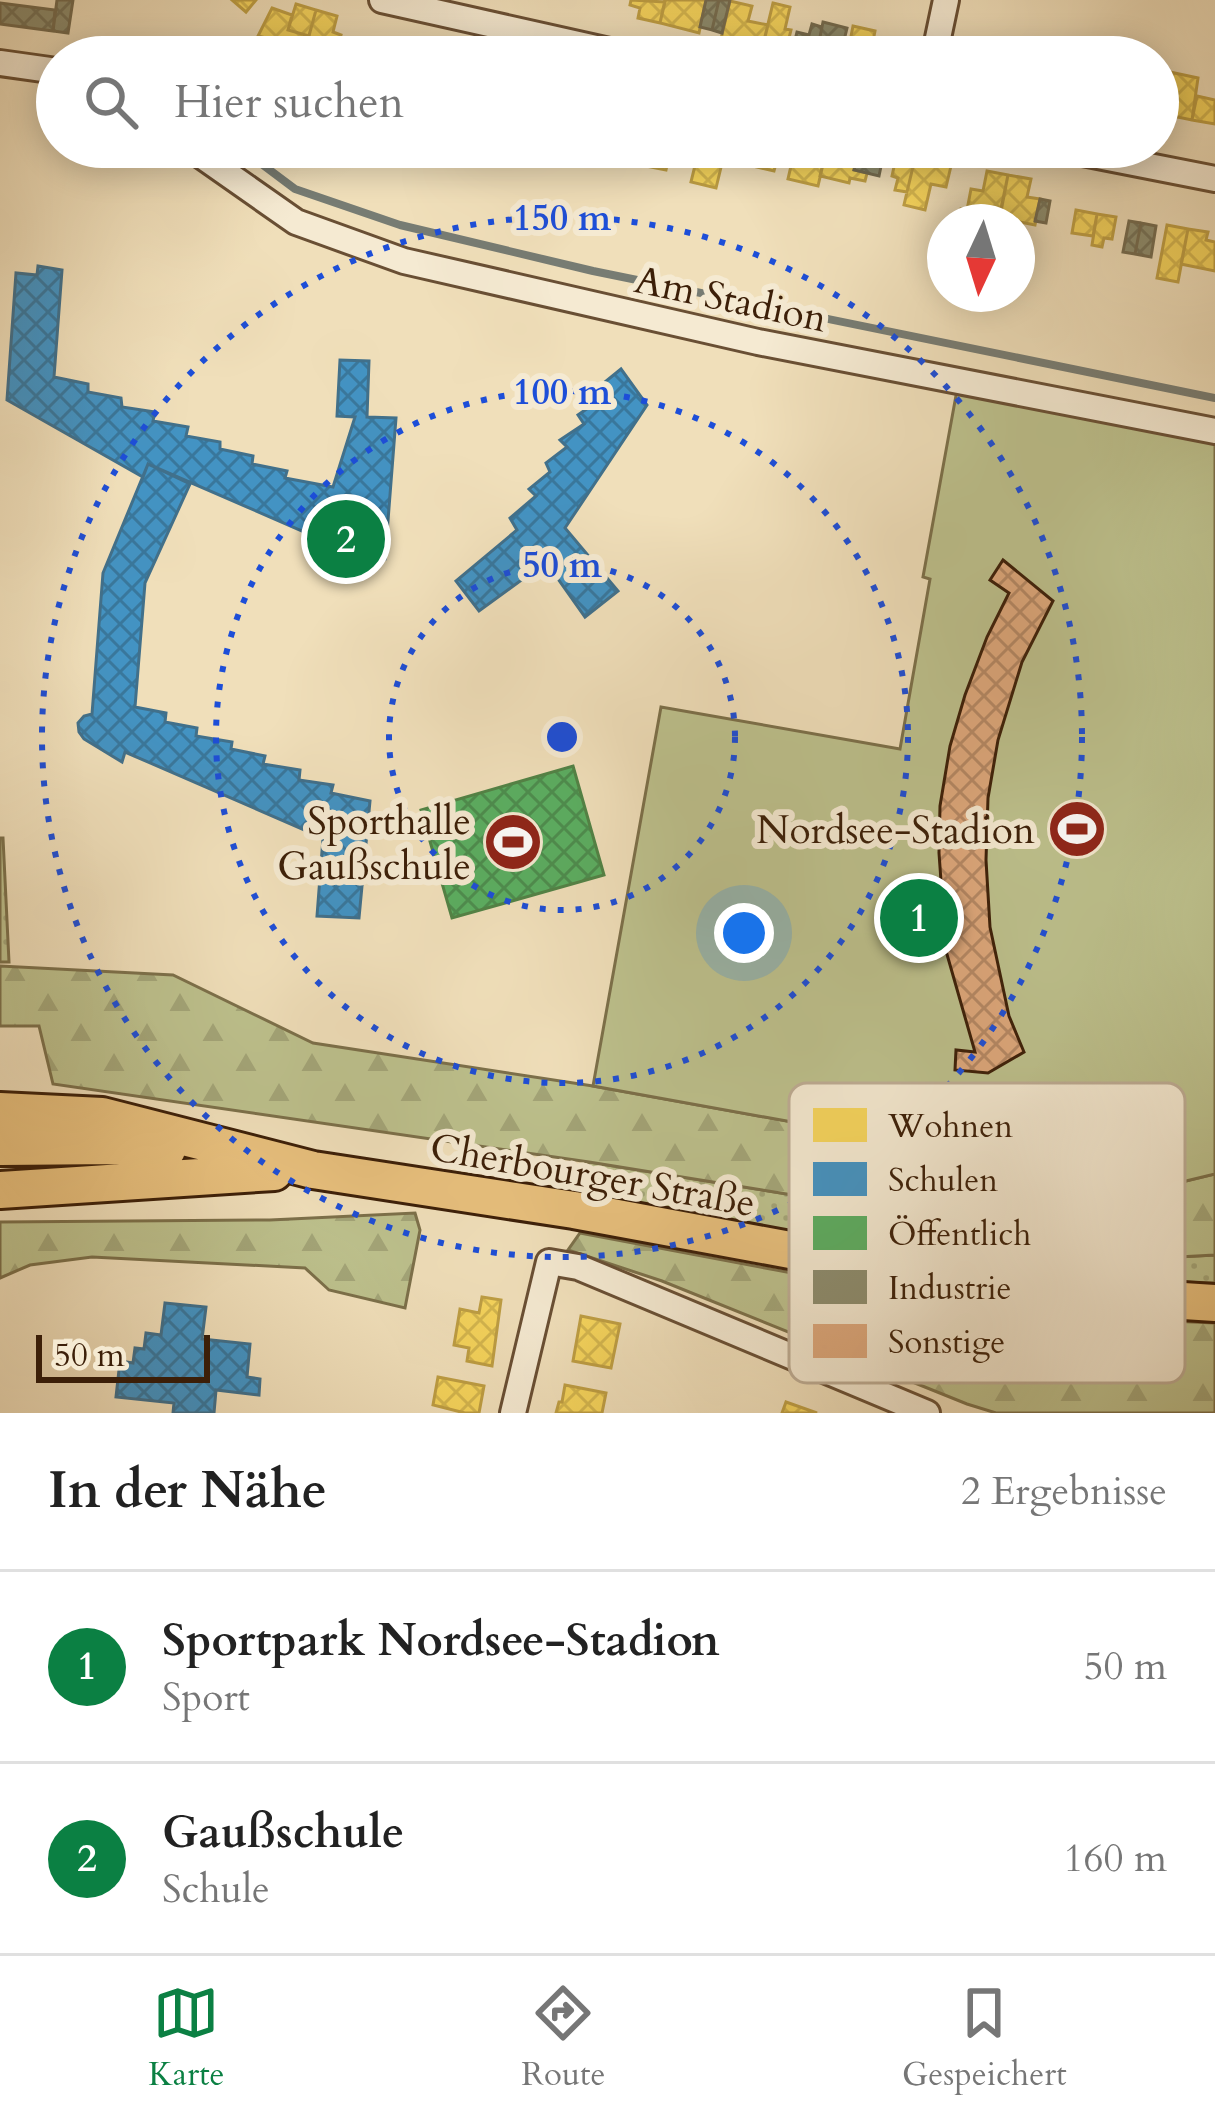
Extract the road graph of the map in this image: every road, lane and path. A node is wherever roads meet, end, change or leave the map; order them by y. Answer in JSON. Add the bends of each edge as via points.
{"nodes":[{"id":1,"x":382,"y":0,"type":"edge"},
{"id":2,"x":946,"y":0,"type":"edge"},
{"id":3,"x":542,"y":36,"type":"edge"},
{"id":4,"x":938,"y":36,"type":"edge"},
{"id":5,"x":0,"y":63,"type":"edge"},
{"id":6,"x":36,"y":68,"type":"edge"},
{"id":7,"x":219,"y":168,"type":"edge"},
{"id":8,"x":1159,"y":168,"type":"edge"},
{"id":9,"x":1215,"y":179,"type":"edge"},
{"id":10,"x":1215,"y":431,"type":"edge"},
{"id":11,"x":0,"y":1111,"type":"edge"},
{"id":12,"x":0,"y":1147,"type":"edge"},
{"id":13,"x":313,"y":1170,"type":"junction"},
{"id":14,"x":0,"y":1190,"type":"edge"},
{"id":15,"x":789,"y":1250,"type":"edge"},
{"id":16,"x":1185,"y":1302,"type":"edge"},
{"id":17,"x":1215,"y":1304,"type":"edge"},
{"id":18,"x":789,"y":1356,"type":"edge"},
{"id":19,"x":854,"y":1383,"type":"edge"},
{"id":20,"x":513,"y":1413,"type":"edge"},
{"id":21,"x":926,"y":1413,"type":"edge"}],
"edges":[{"from":1,"to":3,"type":"street"},
{"from":2,"to":4,"type":"street"},
{"from":5,"to":6,"type":"street"},
{"from":7,"to":10,"type":"street","name":"Am Stadion","via":[[296,222],[404,261],[758,342]]},
{"from":8,"to":9,"type":"street"},
{"from":11,"to":13,"type":"main road","name":"Cherbourger Straße","via":[[102,1116]]},
{"from":12,"to":13,"type":"main road","via":[[175,1150]]},
{"from":13,"to":14,"type":"main road","name":"Cherbourger Straße"},
{"from":13,"to":15,"type":"main road","name":"Cherbourger Straße"},
{"from":16,"to":17,"type":"main road","name":"Cherbourger Straße"},
{"from":18,"to":20,"type":"street","via":[[549,1262]]},
{"from":19,"to":21,"type":"street"}]}
